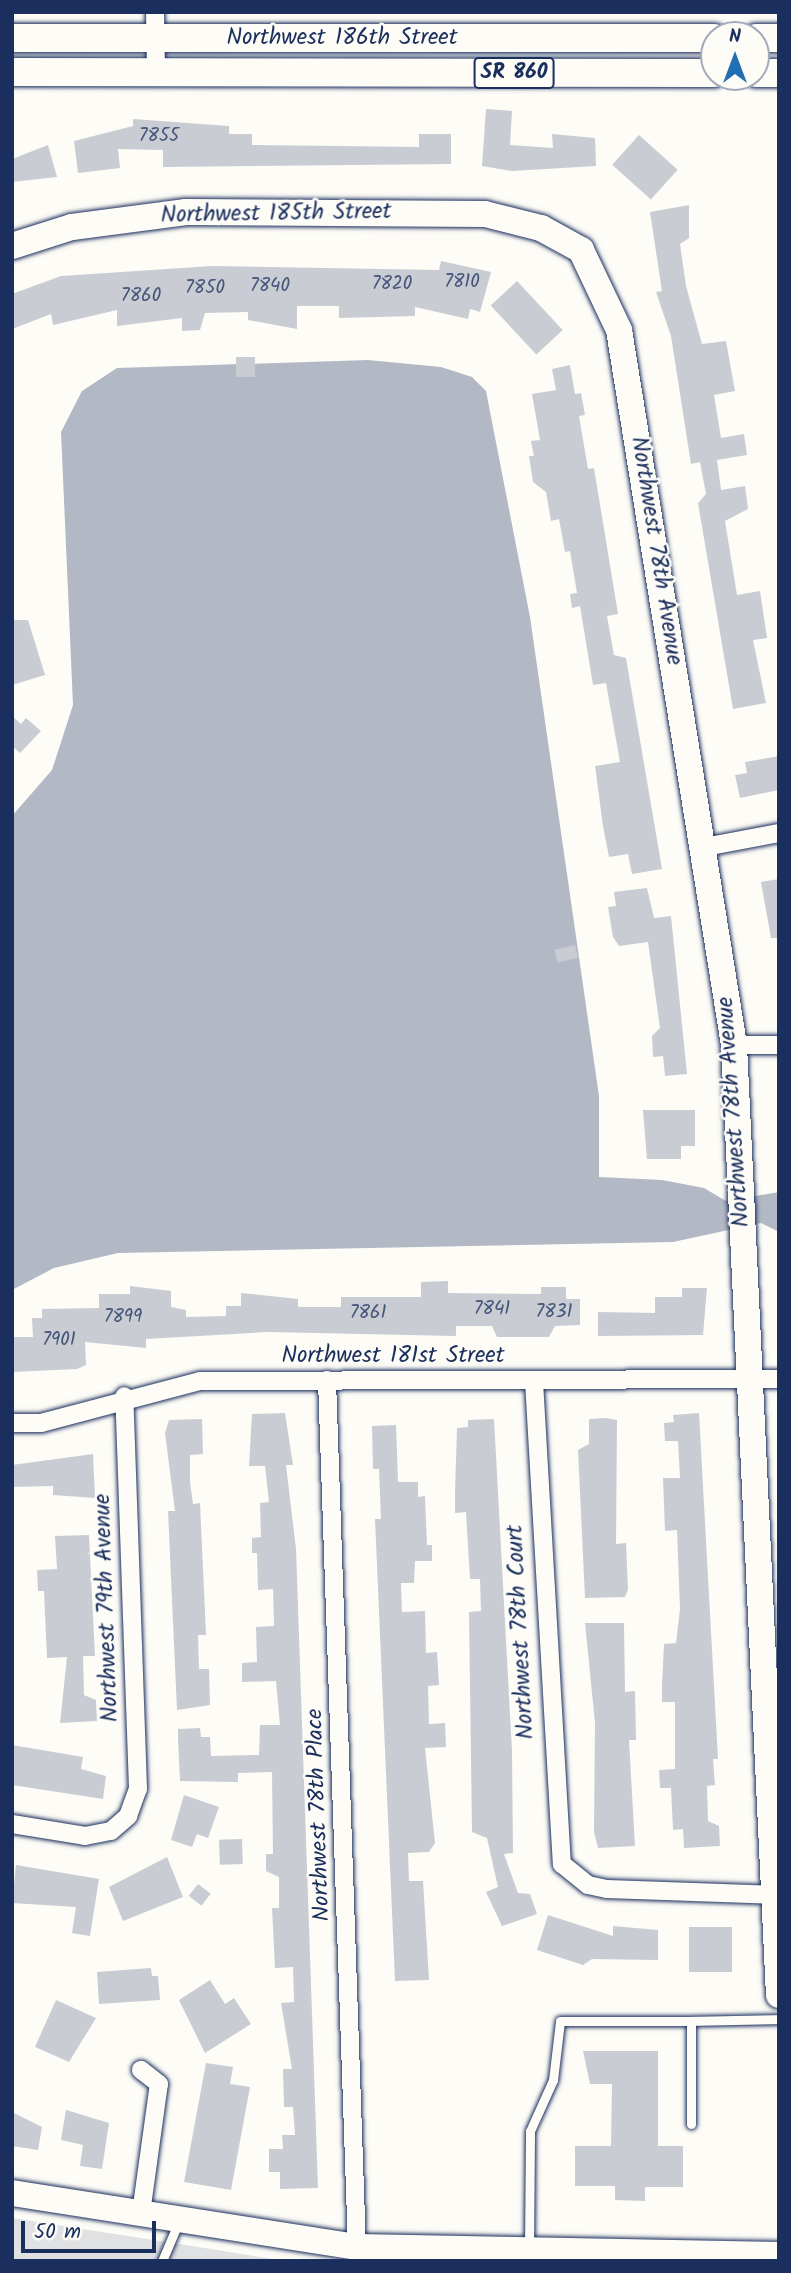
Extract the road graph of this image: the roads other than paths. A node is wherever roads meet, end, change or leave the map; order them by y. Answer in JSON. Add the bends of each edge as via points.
{"nodes":[{"id":1,"x":155,"y":25,"type":"edge"},
{"id":2,"x":12,"y":38,"type":"edge"},
{"id":3,"x":700,"y":38,"type":"edge"},
{"id":4,"x":12,"y":72,"type":"edge"},
{"id":5,"x":156,"y":72,"type":"junction"},
{"id":6,"x":700,"y":73,"type":"edge"},
{"id":7,"x":541,"y":228,"type":"joint"},
{"id":8,"x":12,"y":246,"type":"edge"},
{"id":9,"x":779,"y":833,"type":"edge"},
{"id":10,"x":705,"y":847,"type":"junction"},
{"id":11,"x":734,"y":1045,"type":"junction"},
{"id":12,"x":779,"y":1045,"type":"edge"},
{"id":13,"x":748,"y":1379,"type":"junction"},
{"id":14,"x":779,"y":1379,"type":"edge"},
{"id":15,"x":327,"y":1380,"type":"junction"},
{"id":16,"x":534,"y":1381,"type":"junction"},
{"id":17,"x":124,"y":1396,"type":"junction"},
{"id":18,"x":12,"y":1423,"type":"edge"},
{"id":19,"x":12,"y":1824,"type":"edge"},
{"id":20,"x":777,"y":1895,"type":"edge"},
{"id":21,"x":779,"y":1994,"type":"edge"},
{"id":22,"x":779,"y":2019,"type":"edge"},
{"id":23,"x":691,"y":2021,"type":"junction"},
{"id":24,"x":141,"y":2070,"type":"dead end"},
{"id":25,"x":691,"y":2124,"type":"dead end"},
{"id":26,"x":12,"y":2193,"type":"edge"},
{"id":27,"x":141,"y":2213,"type":"junction"},
{"id":28,"x":180,"y":2219,"type":"junction"},
{"id":29,"x":357,"y":2247,"type":"junction"},
{"id":30,"x":529,"y":2250,"type":"junction"},
{"id":31,"x":461,"y":2255,"type":"edge"},
{"id":32,"x":779,"y":2255,"type":"edge"},
{"id":33,"x":561,"y":2256,"type":"edge"},
{"id":34,"x":616,"y":2256,"type":"edge"},
{"id":35,"x":664,"y":2257,"type":"edge"},
{"id":36,"x":162,"y":2261,"type":"edge"}],
"edges":[{"from":1,"to":2,"type":"main road","name":"Northwest 186th Street","number":"SR 860"},
{"from":1,"to":3,"type":"main road","name":"Northwest 186th Street","number":"SR 860"},
{"from":1,"to":5,"type":"street"},
{"from":4,"to":5,"type":"main road","name":"Northwest 186th Street","number":"SR 860"},
{"from":5,"to":6,"type":"main road","name":"Northwest 186th Street","number":"SR 860"},
{"from":7,"to":8,"type":"street","name":"Northwest 185th Street","via":[[485,214],[186,212],[72,227]]},
{"from":7,"to":10,"type":"street","name":"Northwest 78th Avenue","via":[[580,250],[619,330]]},
{"from":9,"to":10,"type":"street"},
{"from":10,"to":11,"type":"street","name":"Northwest 78th Avenue"},
{"from":11,"to":12,"type":"street"},
{"from":11,"to":13,"type":"street","name":"Northwest 78th Avenue"},
{"from":13,"to":14,"type":"street","name":"Northwest 181st Street"},
{"from":13,"to":16,"type":"street","name":"Northwest 181st Street"},
{"from":13,"to":20,"type":"street","name":"Northwest 78th Avenue"},
{"from":15,"to":16,"type":"street","name":"Northwest 181st Street"},
{"from":15,"to":17,"type":"street","name":"Northwest 181st Street","via":[[200,1381]]},
{"from":15,"to":29,"type":"street","name":"Northwest 78th Place"},
{"from":16,"to":20,"type":"street","name":"Northwest 78th Court","via":[[556,1837],[572,1876],[607,1889]]},
{"from":17,"to":18,"type":"street","name":"Northwest 181st Street","via":[[41,1423]]},
{"from":17,"to":19,"type":"street","name":"Northwest 79th Avenue","via":[[138,1789],[128,1816],[111,1830],[85,1836]]},
{"from":20,"to":21,"type":"street","name":"Northwest 78th Avenue"},
{"from":22,"to":23,"type":"lane"},
{"from":23,"to":25,"type":"lane"},
{"from":23,"to":30,"type":"lane","via":[[560,2021],[553,2080],[530,2131]]},
{"from":24,"to":27,"type":"street","via":[[159,2084]]},
{"from":26,"to":27,"type":"street"},
{"from":27,"to":28,"type":"street"},
{"from":28,"to":29,"type":"street"},
{"from":28,"to":36,"type":"lane"},
{"from":29,"to":31,"type":"street"},
{"from":30,"to":31,"type":"street"},
{"from":30,"to":33,"type":"street"},
{"from":32,"to":35,"type":"street"},
{"from":33,"to":34,"type":"street"},
{"from":34,"to":35,"type":"street"}]}
